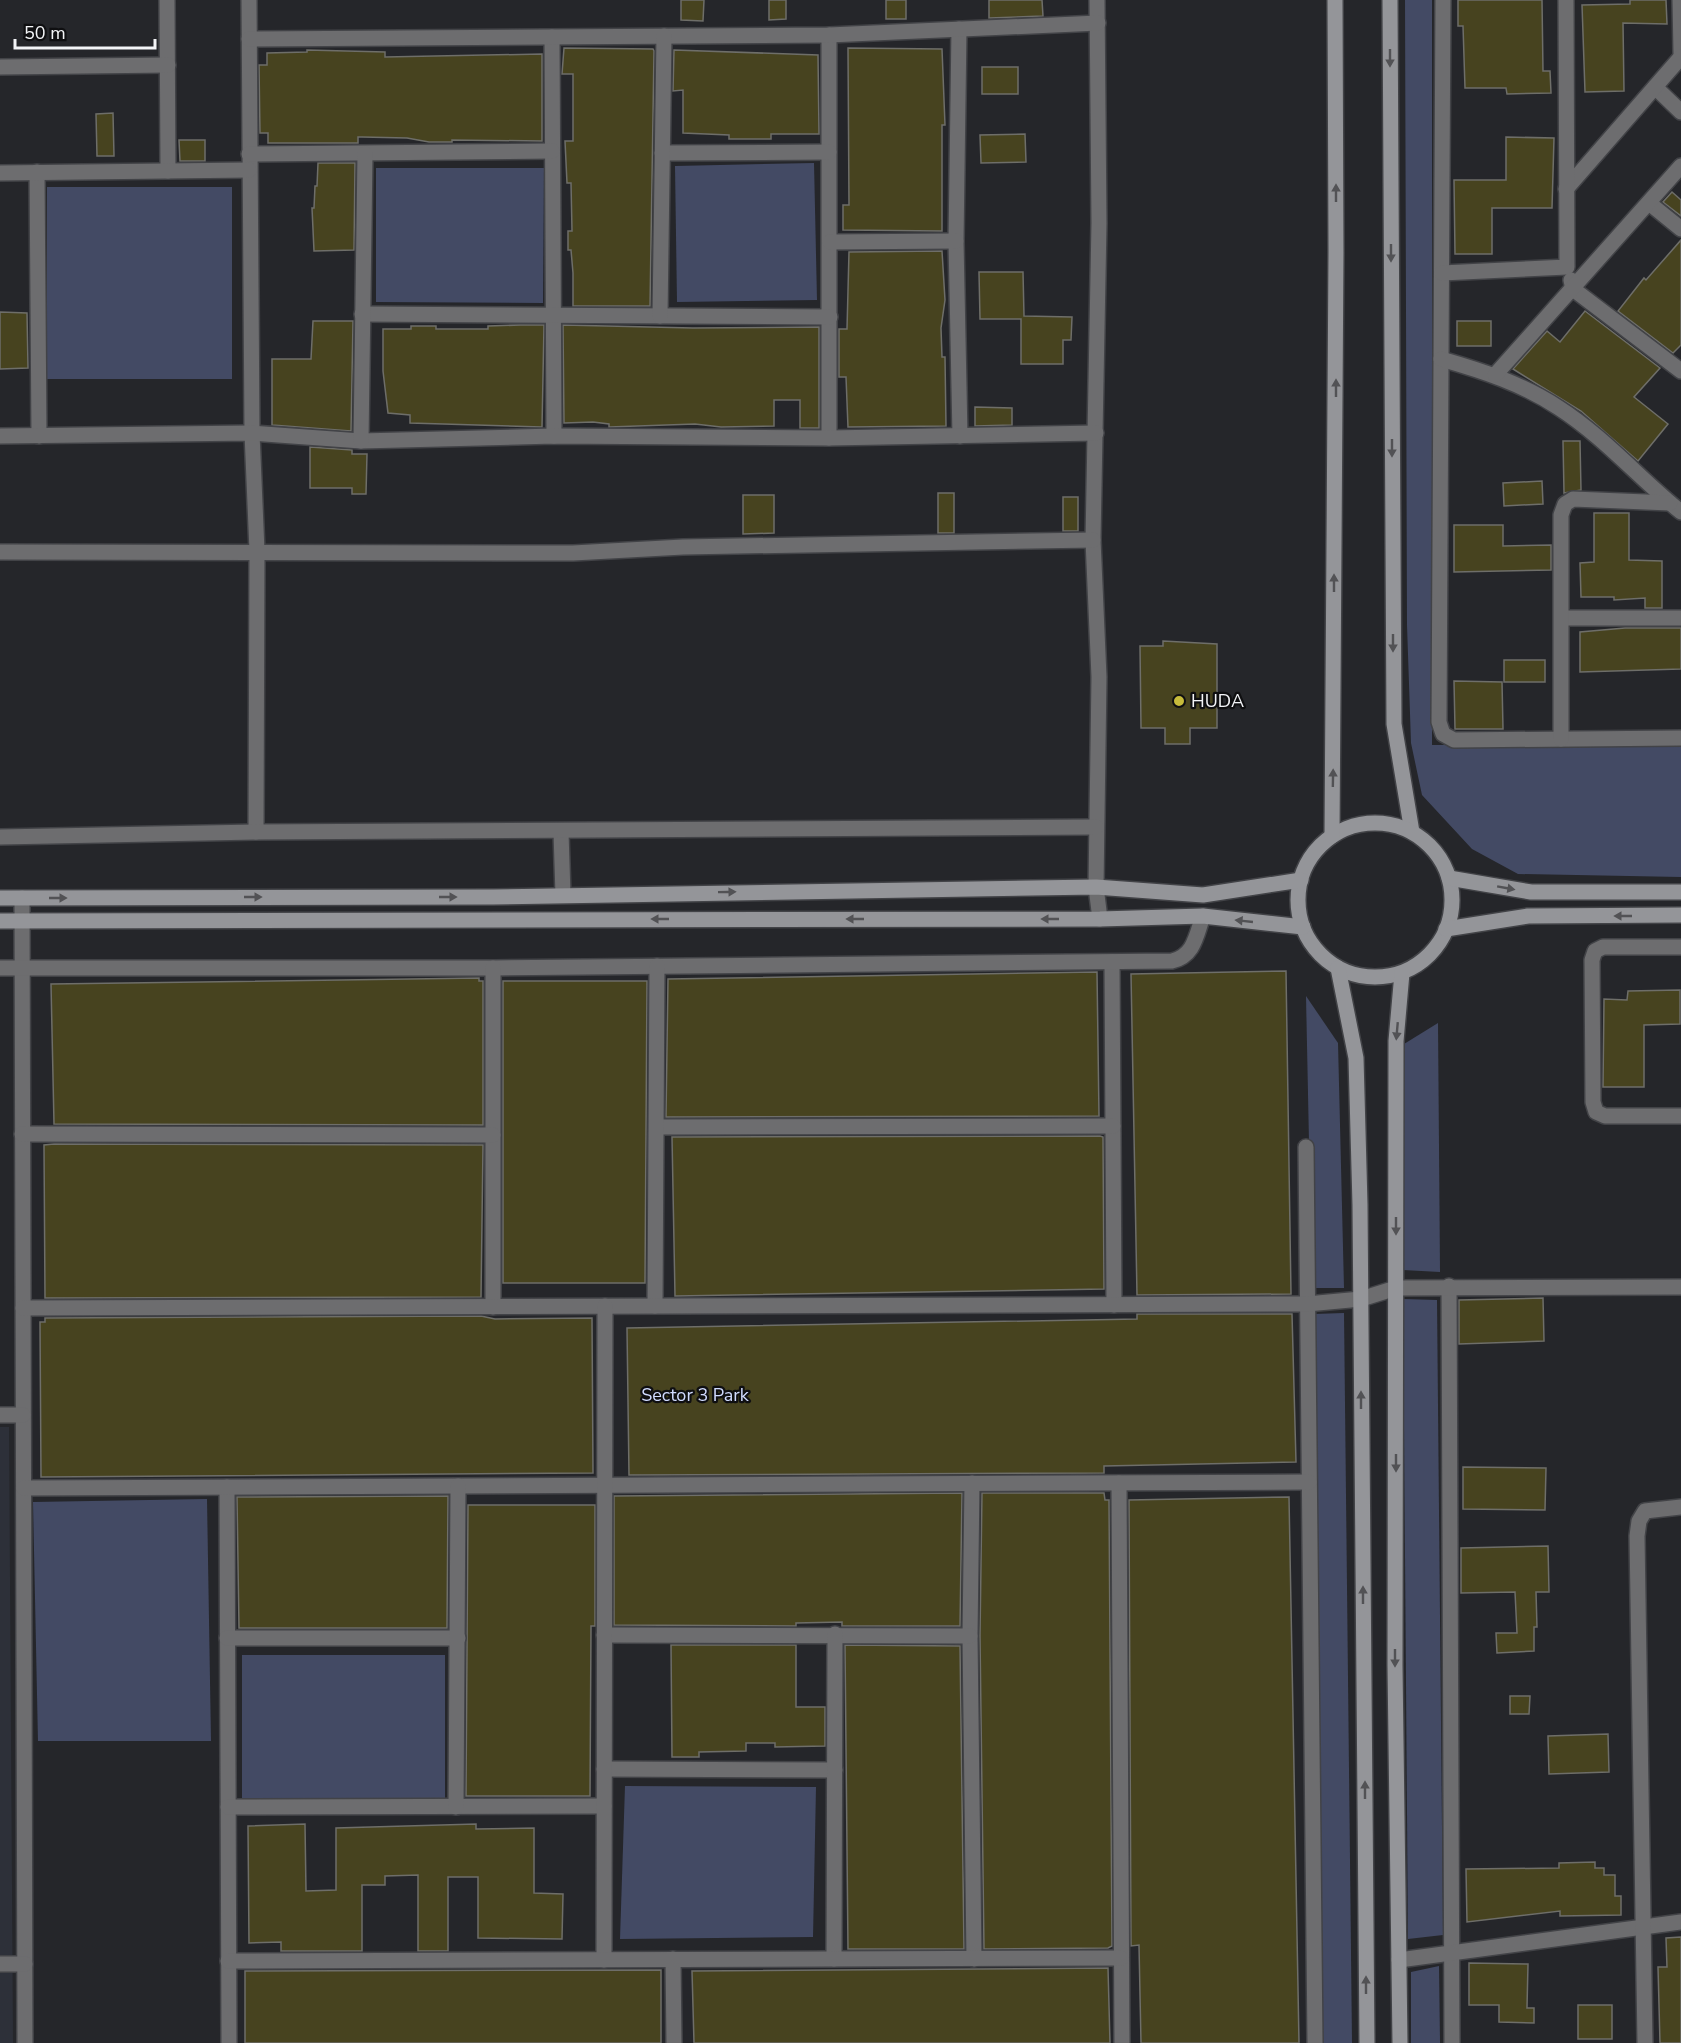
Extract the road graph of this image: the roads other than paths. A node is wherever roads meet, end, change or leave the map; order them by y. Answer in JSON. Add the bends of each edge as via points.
{"nodes":[{"id":1,"x":168,"y":0,"type":"edge"},
{"id":2,"x":249,"y":0,"type":"edge"},
{"id":3,"x":1097,"y":0,"type":"edge"},
{"id":4,"x":1335,"y":0,"type":"edge"},
{"id":5,"x":1390,"y":0,"type":"edge"},
{"id":6,"x":1443,"y":0,"type":"edge"},
{"id":7,"x":1566,"y":0,"type":"edge"},
{"id":8,"x":1680,"y":0,"type":"edge"},
{"id":9,"x":1098,"y":23,"type":"junction"},
{"id":10,"x":959,"y":29,"type":"junction"},
{"id":11,"x":828,"y":35,"type":"junction"},
{"id":12,"x":664,"y":36,"type":"junction"},
{"id":13,"x":552,"y":37,"type":"junction"},
{"id":14,"x":249,"y":39,"type":"junction"},
{"id":15,"x":1681,"y":55,"type":"edge"},
{"id":16,"x":168,"y":65,"type":"junction"},
{"id":17,"x":0,"y":67,"type":"edge"},
{"id":18,"x":1655,"y":87,"type":"junction"},
{"id":19,"x":1681,"y":112,"type":"edge"},
{"id":20,"x":552,"y":151,"type":"junction"},
{"id":21,"x":829,"y":152,"type":"junction"},
{"id":22,"x":662,"y":153,"type":"junction"},
{"id":23,"x":249,"y":154,"type":"junction"},
{"id":24,"x":365,"y":154,"type":"junction"},
{"id":25,"x":1681,"y":166,"type":"edge"},
{"id":26,"x":249,"y":170,"type":"junction"},
{"id":27,"x":168,"y":171,"type":"junction"},
{"id":28,"x":0,"y":172,"type":"edge"},
{"id":29,"x":37,"y":172,"type":"junction"},
{"id":30,"x":1566,"y":189,"type":"junction"},
{"id":31,"x":1649,"y":203,"type":"junction"},
{"id":32,"x":1681,"y":229,"type":"edge"},
{"id":33,"x":956,"y":241,"type":"junction"},
{"id":34,"x":830,"y":243,"type":"junction"},
{"id":35,"x":1567,"y":267,"type":"junction"},
{"id":36,"x":1442,"y":273,"type":"junction"},
{"id":37,"x":1573,"y":289,"type":"junction"},
{"id":38,"x":362,"y":314,"type":"junction"},
{"id":39,"x":554,"y":315,"type":"junction"},
{"id":40,"x":660,"y":316,"type":"junction"},
{"id":41,"x":830,"y":317,"type":"junction"},
{"id":42,"x":1441,"y":358,"type":"junction"},
{"id":43,"x":1681,"y":370,"type":"edge"},
{"id":44,"x":1495,"y":375,"type":"junction"},
{"id":45,"x":252,"y":434,"type":"junction"},
{"id":46,"x":1096,"y":434,"type":"junction"},
{"id":47,"x":0,"y":436,"type":"edge"},
{"id":48,"x":39,"y":436,"type":"junction"},
{"id":49,"x":554,"y":436,"type":"junction"},
{"id":50,"x":960,"y":436,"type":"junction"},
{"id":51,"x":829,"y":438,"type":"junction"},
{"id":52,"x":361,"y":441,"type":"junction"},
{"id":53,"x":1675,"y":508,"type":"edge"},
{"id":54,"x":1093,"y":540,"type":"junction"},
{"id":55,"x":257,"y":551,"type":"junction"},
{"id":56,"x":0,"y":552,"type":"edge"},
{"id":57,"x":1563,"y":618,"type":"junction"},
{"id":58,"x":1681,"y":618,"type":"edge"},
{"id":59,"x":1681,"y":738,"type":"edge"},
{"id":60,"x":1561,"y":739,"type":"junction"},
{"id":61,"x":1096,"y":827,"type":"junction"},
{"id":62,"x":256,"y":832,"type":"junction"},
{"id":63,"x":561,"y":832,"type":"junction"},
{"id":64,"x":1412,"y":832,"type":"junction"},
{"id":65,"x":1332,"y":836,"type":"junction"},
{"id":66,"x":0,"y":837,"type":"edge"},
{"id":67,"x":1449,"y":878,"type":"junction"},
{"id":68,"x":1301,"y":880,"type":"junction"},
{"id":69,"x":1096,"y":887,"type":"junction"},
{"id":70,"x":1681,"y":892,"type":"edge"},
{"id":71,"x":562,"y":895,"type":"junction"},
{"id":72,"x":0,"y":898,"type":"edge"},
{"id":73,"x":22,"y":898,"type":"junction"},
{"id":74,"x":1681,"y":915,"type":"edge"},
{"id":75,"x":1203,"y":916,"type":"junction"},
{"id":76,"x":1100,"y":919,"type":"junction"},
{"id":77,"x":0,"y":921,"type":"edge"},
{"id":78,"x":22,"y":921,"type":"junction"},
{"id":79,"x":1303,"y":927,"type":"junction"},
{"id":80,"x":1446,"y":929,"type":"junction"},
{"id":81,"x":1681,"y":947,"type":"edge"},
{"id":82,"x":1112,"y":962,"type":"junction"},
{"id":83,"x":657,"y":966,"type":"junction"},
{"id":84,"x":0,"y":968,"type":"edge"},
{"id":85,"x":22,"y":968,"type":"junction"},
{"id":86,"x":493,"y":968,"type":"junction"},
{"id":87,"x":1338,"y":968,"type":"junction"},
{"id":88,"x":1402,"y":973,"type":"junction"},
{"id":89,"x":1681,"y":1116,"type":"edge"},
{"id":90,"x":1113,"y":1126,"type":"junction"},
{"id":91,"x":657,"y":1127,"type":"junction"},
{"id":92,"x":22,"y":1134,"type":"junction"},
{"id":93,"x":494,"y":1135,"type":"junction"},
{"id":94,"x":1306,"y":1147,"type":"dead end"},
{"id":95,"x":1449,"y":1286,"type":"junction"},
{"id":96,"x":1681,"y":1287,"type":"edge"},
{"id":97,"x":1396,"y":1288,"type":"junction"},
{"id":98,"x":1360,"y":1299,"type":"junction"},
{"id":99,"x":1307,"y":1304,"type":"junction"},
{"id":100,"x":1114,"y":1305,"type":"junction"},
{"id":101,"x":605,"y":1306,"type":"junction"},
{"id":102,"x":655,"y":1306,"type":"junction"},
{"id":103,"x":493,"y":1307,"type":"junction"},
{"id":104,"x":23,"y":1308,"type":"junction"},
{"id":105,"x":0,"y":1415,"type":"edge"},
{"id":106,"x":23,"y":1415,"type":"junction"},
{"id":107,"x":1309,"y":1482,"type":"junction"},
{"id":108,"x":972,"y":1483,"type":"junction"},
{"id":109,"x":1119,"y":1483,"type":"junction"},
{"id":110,"x":604,"y":1485,"type":"junction"},
{"id":111,"x":458,"y":1486,"type":"junction"},
{"id":112,"x":227,"y":1487,"type":"junction"},
{"id":113,"x":24,"y":1488,"type":"junction"},
{"id":114,"x":1681,"y":1507,"type":"edge"},
{"id":115,"x":835,"y":1634,"type":"junction"},
{"id":116,"x":604,"y":1635,"type":"junction"},
{"id":117,"x":970,"y":1636,"type":"junction"},
{"id":118,"x":227,"y":1638,"type":"junction"},
{"id":119,"x":458,"y":1638,"type":"junction"},
{"id":120,"x":604,"y":1769,"type":"junction"},
{"id":121,"x":835,"y":1770,"type":"junction"},
{"id":122,"x":604,"y":1806,"type":"junction"},
{"id":123,"x":228,"y":1807,"type":"junction"},
{"id":124,"x":456,"y":1807,"type":"junction"},
{"id":125,"x":1681,"y":1922,"type":"edge"},
{"id":126,"x":1645,"y":1927,"type":"junction"},
{"id":127,"x":1451,"y":1953,"type":"junction"},
{"id":128,"x":1121,"y":1958,"type":"junction"},
{"id":129,"x":673,"y":1959,"type":"junction"},
{"id":130,"x":834,"y":1959,"type":"junction"},
{"id":131,"x":974,"y":1959,"type":"junction"},
{"id":132,"x":604,"y":1960,"type":"junction"},
{"id":133,"x":1399,"y":1960,"type":"junction"},
{"id":134,"x":228,"y":1961,"type":"junction"},
{"id":135,"x":0,"y":1964,"type":"edge"},
{"id":136,"x":25,"y":1964,"type":"junction"},
{"id":137,"x":25,"y":2043,"type":"edge"},
{"id":138,"x":229,"y":2043,"type":"edge"},
{"id":139,"x":674,"y":2043,"type":"edge"},
{"id":140,"x":1122,"y":2043,"type":"edge"},
{"id":141,"x":1315,"y":2043,"type":"edge"},
{"id":142,"x":1367,"y":2043,"type":"edge"},
{"id":143,"x":1400,"y":2043,"type":"edge"},
{"id":144,"x":1452,"y":2043,"type":"edge"},
{"id":145,"x":1645,"y":2043,"type":"edge"}],
"edges":[{"from":1,"to":16,"type":"street"},
{"from":2,"to":14,"type":"street"},
{"from":3,"to":9,"type":"street"},
{"from":65,"to":4,"type":"street","one_way":true},
{"from":5,"to":64,"type":"street","one_way":true,"via":[[1394,724]]},
{"from":6,"to":36,"type":"street"},
{"from":7,"to":30,"type":"street"},
{"from":8,"to":15,"type":"street"},
{"from":9,"to":10,"type":"street"},
{"from":9,"to":46,"type":"street"},
{"from":10,"to":11,"type":"street"},
{"from":10,"to":33,"type":"street"},
{"from":11,"to":12,"type":"street"},
{"from":11,"to":21,"type":"street"},
{"from":12,"to":13,"type":"street"},
{"from":12,"to":22,"type":"street"},
{"from":13,"to":14,"type":"street"},
{"from":13,"to":20,"type":"street"},
{"from":14,"to":23,"type":"street"},
{"from":15,"to":18,"type":"street"},
{"from":16,"to":17,"type":"street"},
{"from":16,"to":27,"type":"street"},
{"from":18,"to":19,"type":"street"},
{"from":18,"to":30,"type":"street"},
{"from":20,"to":24,"type":"street"},
{"from":20,"to":39,"type":"street"},
{"from":21,"to":22,"type":"street"},
{"from":21,"to":34,"type":"street"},
{"from":22,"to":40,"type":"street"},
{"from":23,"to":24,"type":"street"},
{"from":23,"to":26,"type":"street"},
{"from":24,"to":38,"type":"street"},
{"from":25,"to":31,"type":"street"},
{"from":26,"to":27,"type":"street"},
{"from":26,"to":45,"type":"street"},
{"from":27,"to":29,"type":"street"},
{"from":28,"to":29,"type":"street"},
{"from":29,"to":48,"type":"street"},
{"from":30,"to":35,"type":"street"},
{"from":31,"to":32,"type":"street"},
{"from":31,"to":37,"type":"street"},
{"from":33,"to":34,"type":"street"},
{"from":33,"to":50,"type":"street"},
{"from":34,"to":41,"type":"street"},
{"from":35,"to":36,"type":"street"},
{"from":35,"to":37,"type":"street"},
{"from":36,"to":42,"type":"street"},
{"from":37,"to":43,"type":"street"},
{"from":37,"to":44,"type":"street"},
{"from":38,"to":39,"type":"street"},
{"from":38,"to":52,"type":"street"},
{"from":39,"to":40,"type":"street"},
{"from":39,"to":49,"type":"street"},
{"from":40,"to":41,"type":"street"},
{"from":41,"to":51,"type":"street"},
{"from":42,"to":44,"type":"street"},
{"from":42,"to":60,"type":"street","via":[[1439,722],[1443,734],[1454,741]]},
{"from":44,"to":53,"type":"street","via":[[1560,408]]},
{"from":45,"to":48,"type":"street"},
{"from":45,"to":52,"type":"street"},
{"from":45,"to":55,"type":"street"},
{"from":46,"to":50,"type":"street"},
{"from":46,"to":54,"type":"street"},
{"from":47,"to":48,"type":"street"},
{"from":49,"to":51,"type":"street"},
{"from":49,"to":52,"type":"street"},
{"from":50,"to":51,"type":"street"},
{"from":53,"to":57,"type":"street","via":[[1573,499],[1565,504],[1561,515]]},
{"from":54,"to":55,"type":"street","via":[[683,546],[573,553]]},
{"from":54,"to":61,"type":"street","via":[[1100,677]]},
{"from":55,"to":56,"type":"street"},
{"from":55,"to":62,"type":"street"},
{"from":57,"to":58,"type":"street"},
{"from":57,"to":60,"type":"street"},
{"from":59,"to":60,"type":"street"},
{"from":61,"to":63,"type":"street"},
{"from":61,"to":69,"type":"street"},
{"from":62,"to":63,"type":"street"},
{"from":62,"to":66,"type":"street"},
{"from":63,"to":71,"type":"street"},
{"from":64,"to":65,"type":"street","via":[[1371,823]]},
{"from":64,"to":67,"type":"street","via":[[1441,860]]},
{"from":65,"to":68,"type":"street","via":[[1307,863]]},
{"from":67,"to":70,"type":"street","one_way":true,"via":[[1531,892]]},
{"from":67,"to":80,"type":"street","via":[[1452,904]]},
{"from":68,"to":69,"type":"street","via":[[1203,895]]},
{"from":68,"to":79,"type":"street","via":[[1298,904]]},
{"from":71,"to":69,"type":"street","one_way":true},
{"from":69,"to":76,"type":"street"},
{"from":73,"to":71,"type":"street","one_way":true},
{"from":72,"to":73,"type":"street"},
{"from":73,"to":78,"type":"street"},
{"from":74,"to":80,"type":"street","one_way":true,"via":[[1528,916]]},
{"from":75,"to":76,"type":"street"},
{"from":79,"to":75,"type":"street","one_way":true},
{"from":75,"to":82,"type":"street","via":[[1190,952],[1183,958]]},
{"from":76,"to":78,"type":"street","one_way":true},
{"from":77,"to":78,"type":"street"},
{"from":78,"to":85,"type":"street"},
{"from":79,"to":87,"type":"street","via":[[1323,958]]},
{"from":80,"to":88,"type":"street","via":[[1428,955]]},
{"from":81,"to":89,"type":"street","via":[[1603,947],[1595,951],[1592,960],[1596,1112],[1605,1116]]},
{"from":82,"to":83,"type":"street"},
{"from":82,"to":90,"type":"street"},
{"from":83,"to":86,"type":"street"},
{"from":83,"to":91,"type":"street"},
{"from":84,"to":85,"type":"street"},
{"from":85,"to":86,"type":"street"},
{"from":85,"to":92,"type":"street"},
{"from":86,"to":93,"type":"street"},
{"from":87,"to":88,"type":"street","via":[[1359,976]]},
{"from":87,"to":98,"type":"street","via":[[1356,1058]]},
{"from":88,"to":97,"type":"street","one_way":true,"via":[[1396,1041]]},
{"from":90,"to":91,"type":"street"},
{"from":90,"to":100,"type":"street"},
{"from":91,"to":102,"type":"street"},
{"from":92,"to":93,"type":"street"},
{"from":92,"to":104,"type":"street"},
{"from":93,"to":103,"type":"street"},
{"from":94,"to":99,"type":"street"},
{"from":95,"to":96,"type":"street"},
{"from":95,"to":97,"type":"street"},
{"from":95,"to":127,"type":"street"},
{"from":97,"to":98,"type":"street"},
{"from":97,"to":133,"type":"street","one_way":true},
{"from":98,"to":99,"type":"street"},
{"from":142,"to":98,"type":"street","one_way":true},
{"from":99,"to":100,"type":"street"},
{"from":99,"to":107,"type":"street"},
{"from":100,"to":102,"type":"street"},
{"from":101,"to":102,"type":"street"},
{"from":101,"to":103,"type":"street"},
{"from":101,"to":110,"type":"street"},
{"from":103,"to":104,"type":"street"},
{"from":104,"to":106,"type":"street"},
{"from":105,"to":106,"type":"street"},
{"from":106,"to":113,"type":"street"},
{"from":107,"to":109,"type":"street"},
{"from":107,"to":141,"type":"street"},
{"from":108,"to":109,"type":"street"},
{"from":108,"to":110,"type":"street"},
{"from":108,"to":117,"type":"street"},
{"from":109,"to":128,"type":"street"},
{"from":110,"to":111,"type":"street"},
{"from":110,"to":116,"type":"street"},
{"from":111,"to":112,"type":"street"},
{"from":111,"to":119,"type":"street"},
{"from":112,"to":113,"type":"street"},
{"from":112,"to":118,"type":"street"},
{"from":113,"to":136,"type":"street"},
{"from":114,"to":126,"type":"street","via":[[1645,1511],[1639,1521]]},
{"from":115,"to":116,"type":"street"},
{"from":115,"to":117,"type":"street"},
{"from":115,"to":121,"type":"street"},
{"from":116,"to":120,"type":"street"},
{"from":117,"to":131,"type":"street"},
{"from":118,"to":119,"type":"street"},
{"from":118,"to":123,"type":"street"},
{"from":119,"to":124,"type":"street"},
{"from":120,"to":121,"type":"street"},
{"from":120,"to":122,"type":"street"},
{"from":121,"to":130,"type":"street"},
{"from":122,"to":124,"type":"street"},
{"from":122,"to":132,"type":"street"},
{"from":123,"to":124,"type":"street"},
{"from":123,"to":134,"type":"street"},
{"from":125,"to":126,"type":"street"},
{"from":126,"to":127,"type":"street"},
{"from":126,"to":145,"type":"street"},
{"from":127,"to":133,"type":"street"},
{"from":127,"to":144,"type":"street"},
{"from":128,"to":131,"type":"street"},
{"from":128,"to":140,"type":"street"},
{"from":129,"to":130,"type":"street"},
{"from":129,"to":132,"type":"street"},
{"from":129,"to":139,"type":"street"},
{"from":130,"to":131,"type":"street"},
{"from":132,"to":134,"type":"street"},
{"from":133,"to":143,"type":"street"},
{"from":134,"to":138,"type":"street"},
{"from":135,"to":136,"type":"street"},
{"from":136,"to":137,"type":"street"}]}
